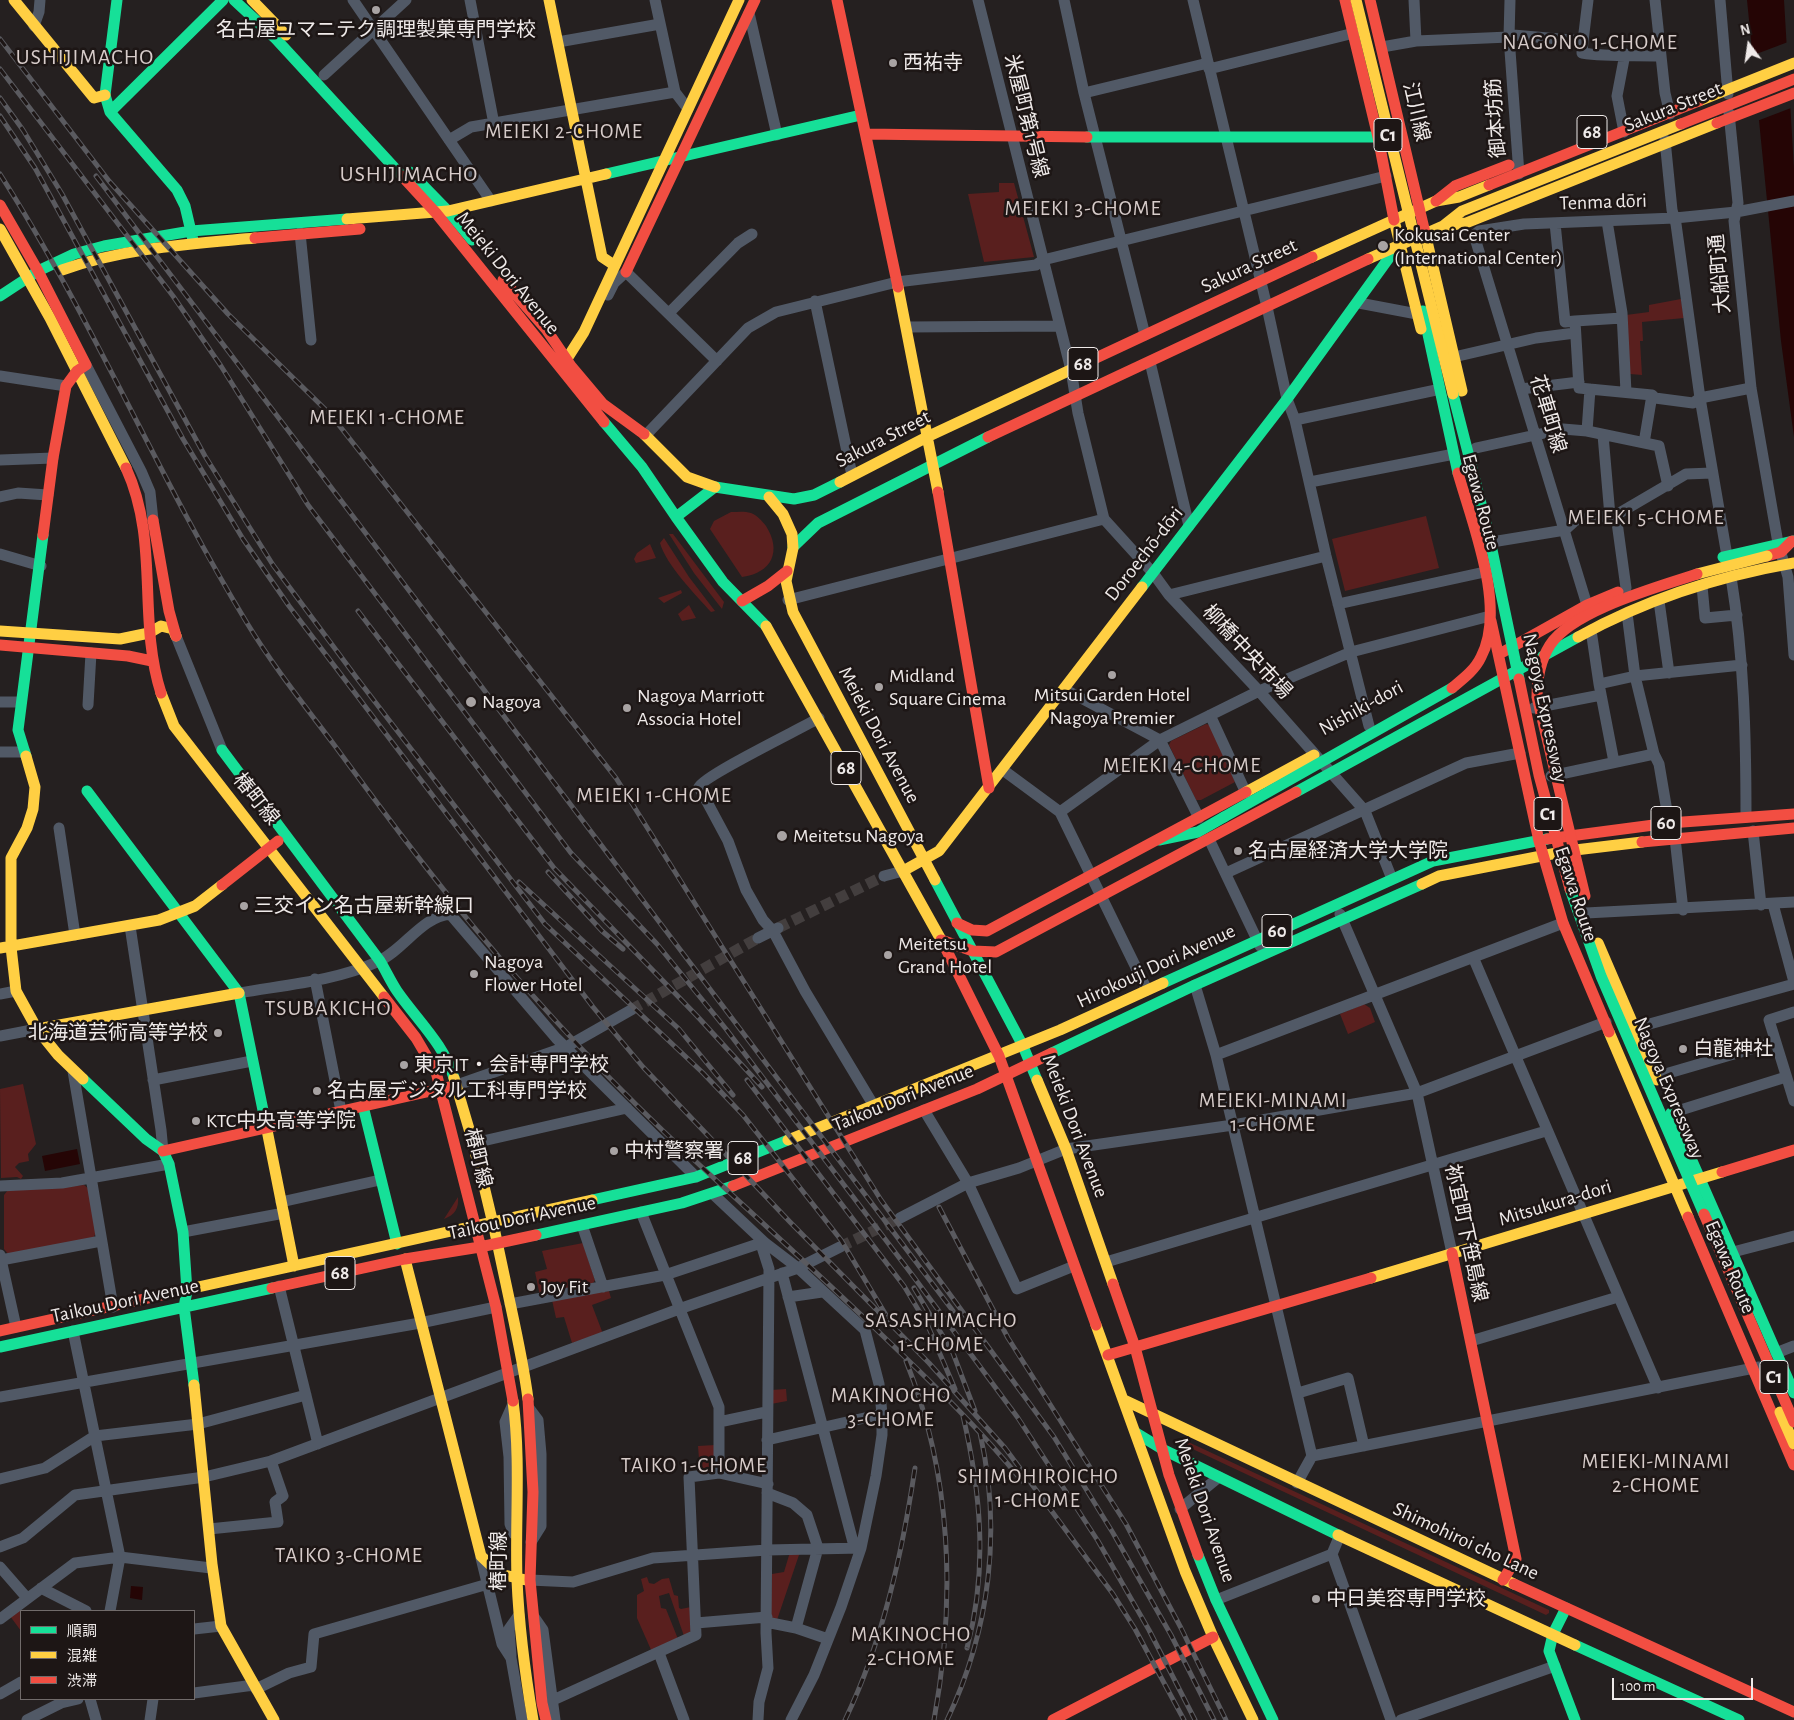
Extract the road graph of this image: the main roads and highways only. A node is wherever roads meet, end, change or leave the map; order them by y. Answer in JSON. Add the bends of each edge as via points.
{"nodes":[{"id":1,"x":14,"y":0,"type":"edge"},
{"id":2,"x":117,"y":0,"type":"edge"},
{"id":3,"x":223,"y":0,"type":"edge"},
{"id":4,"x":234,"y":0,"type":"edge"},
{"id":5,"x":252,"y":0,"type":"edge"},
{"id":6,"x":549,"y":0,"type":"edge"},
{"id":7,"x":739,"y":0,"type":"edge"},
{"id":8,"x":755,"y":0,"type":"edge"},
{"id":9,"x":837,"y":0,"type":"edge"},
{"id":10,"x":1345,"y":0,"type":"edge"},
{"id":11,"x":1356,"y":0,"type":"edge"},
{"id":12,"x":1370,"y":0,"type":"edge"},
{"id":13,"x":1791,"y":58,"type":"edge"},
{"id":14,"x":1752,"y":74,"type":"junction"},
{"id":15,"x":1792,"y":80,"type":"edge"},
{"id":16,"x":1792,"y":94,"type":"edge"},
{"id":17,"x":104,"y":95,"type":"junction"},
{"id":18,"x":1668,"y":108,"type":"junction"},
{"id":19,"x":110,"y":112,"type":"junction"},
{"id":20,"x":861,"y":115,"type":"junction"},
{"id":21,"x":1624,"y":126,"type":"junction"},
{"id":22,"x":866,"y":134,"type":"junction"},
{"id":23,"x":1378,"y":137,"type":"junction"},
{"id":24,"x":679,"y":158,"type":"junction"},
{"id":25,"x":662,"y":162,"type":"junction"},
{"id":26,"x":585,"y":180,"type":"junction"},
{"id":27,"x":1436,"y":201,"type":"junction"},
{"id":28,"x":0,"y":205,"type":"edge"},
{"id":29,"x":1419,"y":208,"type":"junction"},
{"id":30,"x":445,"y":215,"type":"junction"},
{"id":31,"x":1395,"y":218,"type":"junction"},
{"id":32,"x":1443,"y":226,"type":"junction"},
{"id":33,"x":0,"y":229,"type":"edge"},
{"id":34,"x":191,"y":231,"type":"junction"},
{"id":35,"x":1425,"y":232,"type":"junction"},
{"id":36,"x":194,"y":244,"type":"junction"},
{"id":37,"x":1399,"y":244,"type":"junction"},
{"id":38,"x":614,"y":265,"type":"junction"},
{"id":39,"x":1421,"y":270,"type":"junction"},
{"id":40,"x":626,"y":272,"type":"road end"},
{"id":41,"x":35,"y":277,"type":"junction"},
{"id":42,"x":4,"y":293,"type":"edge"},
{"id":43,"x":566,"y":364,"type":"junction"},
{"id":44,"x":82,"y":368,"type":"junction"},
{"id":45,"x":929,"y":436,"type":"junction"},
{"id":46,"x":934,"y":463,"type":"junction"},
{"id":47,"x":715,"y":487,"type":"junction"},
{"id":48,"x":769,"y":497,"type":"junction"},
{"id":49,"x":676,"y":517,"type":"junction"},
{"id":50,"x":1793,"y":541,"type":"edge"},
{"id":51,"x":793,"y":547,"type":"junction"},
{"id":52,"x":1780,"y":547,"type":"junction"},
{"id":53,"x":1789,"y":564,"type":"edge"},
{"id":54,"x":787,"y":571,"type":"junction"},
{"id":55,"x":742,"y":602,"type":"junction"},
{"id":56,"x":0,"y":631,"type":"edge"},
{"id":57,"x":149,"y":633,"type":"junction"},
{"id":58,"x":30,"y":634,"type":"junction"},
{"id":59,"x":1520,"y":643,"type":"junction"},
{"id":60,"x":0,"y":645,"type":"edge"},
{"id":61,"x":29,"y":647,"type":"junction"},
{"id":62,"x":1499,"y":654,"type":"junction"},
{"id":63,"x":128,"y":656,"type":"junction"},
{"id":64,"x":152,"y":661,"type":"junction"},
{"id":65,"x":1526,"y":665,"type":"junction"},
{"id":66,"x":1503,"y":677,"type":"junction"},
{"id":67,"x":222,"y":750,"type":"road end"},
{"id":68,"x":988,"y":788,"type":"junction"},
{"id":69,"x":87,"y":791,"type":"dead end"},
{"id":70,"x":1794,"y":814,"type":"edge"},
{"id":71,"x":1794,"y":828,"type":"edge"},
{"id":72,"x":285,"y":835,"type":"junction"},
{"id":73,"x":1563,"y":836,"type":"junction"},
{"id":74,"x":1159,"y":840,"type":"junction"},
{"id":75,"x":1539,"y":841,"type":"junction"},
{"id":76,"x":270,"y":847,"type":"junction"},
{"id":77,"x":1567,"y":851,"type":"junction"},
{"id":78,"x":1543,"y":857,"type":"junction"},
{"id":79,"x":924,"y":861,"type":"junction"},
{"id":80,"x":903,"y":871,"type":"junction"},
{"id":81,"x":179,"y":914,"type":"junction"},
{"id":82,"x":1583,"y":917,"type":"junction"},
{"id":83,"x":958,"y":923,"type":"junction"},
{"id":84,"x":941,"y":940,"type":"junction"},
{"id":85,"x":5,"y":948,"type":"edge"},
{"id":86,"x":973,"y":951,"type":"junction"},
{"id":87,"x":239,"y":993,"type":"junction"},
{"id":88,"x":37,"y":1029,"type":"junction"},
{"id":89,"x":1023,"y":1046,"type":"junction"},
{"id":90,"x":999,"y":1056,"type":"junction"},
{"id":91,"x":1032,"y":1063,"type":"junction"},
{"id":92,"x":1007,"y":1075,"type":"junction"},
{"id":93,"x":457,"y":1085,"type":"junction"},
{"id":94,"x":440,"y":1088,"type":"junction"},
{"id":95,"x":363,"y":1106,"type":"junction"},
{"id":96,"x":266,"y":1128,"type":"junction"},
{"id":97,"x":1794,"y":1150,"type":"edge"},
{"id":98,"x":162,"y":1151,"type":"junction"},
{"id":99,"x":1700,"y":1179,"type":"junction"},
{"id":100,"x":1676,"y":1187,"type":"junction"},
{"id":101,"x":493,"y":1222,"type":"junction"},
{"id":102,"x":476,"y":1225,"type":"junction"},
{"id":103,"x":497,"y":1243,"type":"junction"},
{"id":104,"x":397,"y":1244,"type":"junction"},
{"id":105,"x":480,"y":1247,"type":"junction"},
{"id":106,"x":1452,"y":1253,"type":"junction"},
{"id":107,"x":405,"y":1259,"type":"junction"},
{"id":108,"x":294,"y":1266,"type":"junction"},
{"id":109,"x":186,"y":1291,"type":"junction"},
{"id":110,"x":184,"y":1307,"type":"junction"},
{"id":111,"x":0,"y":1331,"type":"edge"},
{"id":112,"x":1754,"y":1332,"type":"junction"},
{"id":113,"x":0,"y":1347,"type":"edge"},
{"id":114,"x":1135,"y":1348,"type":"junction"},
{"id":115,"x":1108,"y":1355,"type":"junction"},
{"id":116,"x":1794,"y":1393,"type":"edge"},
{"id":117,"x":1124,"y":1400,"type":"junction"},
{"id":118,"x":1154,"y":1413,"type":"junction"},
{"id":119,"x":1794,"y":1422,"type":"edge"},
{"id":120,"x":1136,"y":1433,"type":"junction"},
{"id":121,"x":1794,"y":1444,"type":"edge"},
{"id":122,"x":1164,"y":1450,"type":"junction"},
{"id":123,"x":1794,"y":1465,"type":"edge"},
{"id":124,"x":517,"y":1579,"type":"junction"},
{"id":125,"x":530,"y":1580,"type":"junction"},
{"id":126,"x":1503,"y":1580,"type":"junction"},
{"id":127,"x":1566,"y":1608,"type":"junction"},
{"id":128,"x":1553,"y":1634,"type":"junction"},
{"id":129,"x":1213,"y":1638,"type":"junction"},
{"id":130,"x":1794,"y":1712,"type":"edge"},
{"id":131,"x":274,"y":1720,"type":"edge"},
{"id":132,"x":533,"y":1720,"type":"edge"},
{"id":133,"x":546,"y":1720,"type":"edge"},
{"id":134,"x":1052,"y":1720,"type":"edge"},
{"id":135,"x":1254,"y":1720,"type":"edge"},
{"id":136,"x":1272,"y":1720,"type":"edge"},
{"id":137,"x":1574,"y":1720,"type":"edge"},
{"id":138,"x":1739,"y":1720,"type":"edge"}],
"edges":[{"from":1,"to":17,"type":"main road","via":[[94,98]]},
{"from":2,"to":17,"type":"main road"},
{"from":3,"to":19,"type":"main road"},
{"from":4,"to":30,"type":"main road","name":"Meieki Dori Avenue","via":[[276,39]]},
{"from":5,"to":30,"type":"main road","name":"Meieki Dori Avenue","via":[[324,75]]},
{"from":6,"to":26,"type":"main road"},
{"from":7,"to":25,"type":"main road"},
{"from":8,"to":24,"type":"main road"},
{"from":9,"to":20,"type":"main road"},
{"from":10,"to":23,"type":"main road"},
{"from":11,"to":39,"type":"main road","name":"Nagoya Expressway","number":"C1","bridge":true},
{"from":12,"to":29,"type":"main road","name":"江川線"},
{"from":13,"to":14,"type":"main road","number":"68"},
{"from":14,"to":18,"type":"main road","name":"Sakura Street","number":"68","via":[[1728,90]]},
{"from":14,"to":18,"type":"main road","number":"68","via":[[1726,78]]},
{"from":15,"to":32,"type":"main road","name":"Sakura Street","number":"68","via":[[1462,211]]},
{"from":16,"to":32,"type":"main road","number":"68","via":[[1466,223]]},
{"from":17,"to":19,"type":"main road"},
{"from":18,"to":21,"type":"main road","name":"Sakura Street","number":"68"},
{"from":19,"to":34,"type":"main road","via":[[177,190]]},
{"from":20,"to":22,"type":"main road"},
{"from":20,"to":24,"type":"main road"},
{"from":21,"to":27,"type":"main road","name":"Sakura Street","number":"68","via":[[1460,198]]},
{"from":21,"to":27,"type":"main road","number":"68","via":[[1455,186]]},
{"from":22,"to":23,"type":"main road"},
{"from":22,"to":45,"type":"main road"},
{"from":23,"to":31,"type":"main road"},
{"from":24,"to":25,"type":"main road"},
{"from":24,"to":40,"type":"main road"},
{"from":25,"to":26,"type":"main road"},
{"from":25,"to":38,"type":"main road"},
{"from":26,"to":30,"type":"main road","via":[[468,206]]},
{"from":26,"to":38,"type":"main road","via":[[602,257]]},
{"from":27,"to":29,"type":"main road","name":"Sakura Street","number":"68"},
{"from":28,"to":41,"type":"main road"},
{"from":29,"to":31,"type":"main road","name":"Sakura Street","number":"68"},
{"from":29,"to":35,"type":"main road","name":"江川線"},
{"from":30,"to":34,"type":"main road","via":[[262,224]]},
{"from":30,"to":36,"type":"main road"},
{"from":30,"to":43,"type":"main road","name":"Meieki Dori Avenue"},
{"from":31,"to":37,"type":"main road","name":"Egawa Route"},
{"from":31,"to":45,"type":"main road","name":"Sakura Street","number":"68"},
{"from":32,"to":35,"type":"main road","number":"68"},
{"from":33,"to":41,"type":"main road"},
{"from":34,"to":36,"type":"main road"},
{"from":34,"to":41,"type":"main road","via":[[74,254]]},
{"from":35,"to":37,"type":"main road","number":"68"},
{"from":35,"to":59,"type":"main road","name":"Egawa Route"},
{"from":36,"to":41,"type":"main road","via":[[110,256]]},
{"from":37,"to":46,"type":"main road","number":"68"},
{"from":37,"to":62,"type":"main road","name":"Egawa Route"},
{"from":37,"to":68,"type":"main road","name":"Doroechō-dōri","via":[[1287,399]]},
{"from":38,"to":43,"type":"main road"},
{"from":39,"to":74,"type":"main road","bridge":true,"via":[[1419,290],[1430,348],[1489,593],[1491,628],[1488,642],[1473,669],[1444,693],[1198,832]]},
{"from":39,"to":82,"type":"main road","name":"Nagoya Expressway","number":"C1","bridge":true,"via":[[1488,531],[1548,810]]},
{"from":41,"to":42,"type":"main road"},
{"from":41,"to":44,"type":"main road"},
{"from":43,"to":47,"type":"main road","name":"Meieki Dori Avenue","via":[[603,404],[646,436],[688,477]]},
{"from":43,"to":49,"type":"main road","name":"Meieki Dori Avenue","via":[[572,385],[642,467]]},
{"from":44,"to":57,"type":"main road","via":[[131,481],[143,517]]},
{"from":44,"to":58,"type":"main road","via":[[66,386],[53,458]]},
{"from":45,"to":46,"type":"main road"},
{"from":45,"to":48,"type":"main road","name":"Sakura Street","number":"68","via":[[804,498]]},
{"from":46,"to":51,"type":"main road","number":"68","via":[[818,522]]},
{"from":46,"to":68,"type":"main road"},
{"from":47,"to":48,"type":"main road","number":"68"},
{"from":47,"to":49,"type":"main road"},
{"from":48,"to":51,"type":"main road","number":"68","via":[[786,518]]},
{"from":49,"to":55,"type":"main road","number":"68","via":[[723,582]]},
{"from":50,"to":52,"type":"main road"},
{"from":51,"to":54,"type":"main road","number":"68"},
{"from":52,"to":59,"type":"main road","name":"Nishiki-dori","via":[[1727,556],[1626,588],[1587,604]]},
{"from":52,"to":82,"type":"main road","bridge":true,"via":[[1767,556],[1707,571],[1623,599],[1572,624],[1550,645],[1537,677],[1537,696],[1587,902]]},
{"from":53,"to":65,"type":"main road","name":"Nishiki-dori","via":[[1731,577],[1627,613]]},
{"from":54,"to":55,"type":"main road"},
{"from":54,"to":79,"type":"main road","name":"Meieki Dori Avenue","number":"68","via":[[788,600]]},
{"from":55,"to":80,"type":"main road","name":"Meieki Dori Avenue","number":"68","via":[[766,626]]},
{"from":56,"to":58,"type":"main road"},
{"from":57,"to":57,"type":"main road","via":[[153,620],[150,607],[153,520],[176,636],[173,629],[167,627],[155,628]]},
{"from":57,"to":58,"type":"main road","via":[[120,639]]},
{"from":57,"to":63,"type":"main road","via":[[140,653]]},
{"from":57,"to":64,"type":"main road","name":"椿町線"},
{"from":58,"to":61,"type":"main road"},
{"from":59,"to":62,"type":"main road","name":"Nishiki-dori"},
{"from":59,"to":65,"type":"main road","name":"Egawa Route"},
{"from":60,"to":61,"type":"main road"},
{"from":61,"to":63,"type":"main road"},
{"from":61,"to":85,"type":"main road","via":[[18,730],[35,787],[27,828],[11,858]]},
{"from":62,"to":66,"type":"main road","name":"Egawa Route"},
{"from":62,"to":74,"type":"main road","name":"Nishiki-dori"},
{"from":63,"to":64,"type":"main road"},
{"from":64,"to":76,"type":"main road","name":"椿町線","via":[[159,690],[174,726]]},
{"from":65,"to":66,"type":"main road","name":"Nishiki-dori"},
{"from":65,"to":73,"type":"main road","name":"Egawa Route"},
{"from":66,"to":75,"type":"main road","name":"Egawa Route"},
{"from":66,"to":86,"type":"main road","name":"Nishiki-dori","via":[[996,952]]},
{"from":67,"to":72,"type":"main road","name":"椿町線"},
{"from":68,"to":79,"type":"main road","name":"Doroechō-dōri","via":[[939,851]]},
{"from":69,"to":81,"type":"main road"},
{"from":70,"to":73,"type":"main road","name":"Hirokouji Dori Avenue","number":"60","via":[[1669,823]]},
{"from":71,"to":77,"type":"main road","name":"Hirokouji Dori Avenue","number":"60"},
{"from":72,"to":76,"type":"main road"},
{"from":72,"to":93,"type":"main road","name":"椿町線","via":[[429,1031],[451,1066]]},
{"from":73,"to":75,"type":"main road","name":"Hirokouji Dori Avenue","number":"60"},
{"from":73,"to":77,"type":"main road","name":"Egawa Route"},
{"from":74,"to":83,"type":"main road","name":"Nishiki-dori","via":[[987,931],[972,930]]},
{"from":75,"to":78,"type":"main road","name":"Egawa Route"},
{"from":75,"to":89,"type":"main road","name":"Hirokouji Dori Avenue","number":"60","via":[[1433,861]]},
{"from":76,"to":81,"type":"main road","via":[[195,906]]},
{"from":76,"to":94,"type":"main road","name":"椿町線","via":[[416,1038],[436,1072]]},
{"from":77,"to":78,"type":"main road","name":"Hirokouji Dori Avenue","number":"60"},
{"from":77,"to":82,"type":"main road","name":"Egawa Route"},
{"from":78,"to":91,"type":"main road","name":"Hirokouji Dori Avenue","number":"60","via":[[1439,876],[1195,985]]},
{"from":78,"to":100,"type":"main road","name":"Egawa Route","via":[[1563,923]]},
{"from":79,"to":80,"type":"main road","name":"Doroechō-dōri"},
{"from":79,"to":83,"type":"main road","name":"Meieki Dori Avenue","number":"68"},
{"from":80,"to":84,"type":"main road","name":"Meieki Dori Avenue","number":"68"},
{"from":81,"to":85,"type":"main road"},
{"from":81,"to":87,"type":"main road"},
{"from":82,"to":99,"type":"main road","name":"Egawa Route"},
{"from":82,"to":112,"type":"main road","name":"Nagoya Expressway","number":"C1","bridge":true,"via":[[1601,976]]},
{"from":83,"to":86,"type":"main road","name":"Meieki Dori Avenue","number":"68"},
{"from":84,"to":86,"type":"main road","name":"Nishiki-dori"},
{"from":84,"to":90,"type":"main road","name":"Meieki Dori Avenue","number":"68"},
{"from":85,"to":88,"type":"main road","via":[[16,991]]},
{"from":86,"to":89,"type":"main road","name":"Meieki Dori Avenue","number":"68"},
{"from":87,"to":88,"type":"main road"},
{"from":87,"to":96,"type":"main road"},
{"from":88,"to":98,"type":"main road","via":[[73,1071]]},
{"from":89,"to":90,"type":"main road","name":"Hirokouji Dori Avenue","number":"60"},
{"from":89,"to":91,"type":"main road","name":"Meieki Dori Avenue","number":"68"},
{"from":90,"to":92,"type":"main road","name":"Meieki Dori Avenue"},
{"from":90,"to":101,"type":"main road","name":"Taikou Dori Avenue","number":"68","via":[[696,1177]]},
{"from":91,"to":92,"type":"main road","name":"Taikou Dori Avenue","number":"68"},
{"from":91,"to":114,"type":"main road","name":"Meieki Dori Avenue","via":[[1066,1149]]},
{"from":92,"to":103,"type":"main road","name":"Taikou Dori Avenue","number":"68","via":[[713,1194]]},
{"from":92,"to":115,"type":"main road","name":"Meieki Dori Avenue"},
{"from":93,"to":94,"type":"main road"},
{"from":93,"to":101,"type":"main road","name":"椿町線"},
{"from":94,"to":95,"type":"main road"},
{"from":94,"to":102,"type":"main road","name":"椿町線"},
{"from":95,"to":96,"type":"main road"},
{"from":95,"to":104,"type":"main road"},
{"from":96,"to":98,"type":"main road"},
{"from":96,"to":108,"type":"main road"},
{"from":97,"to":99,"type":"main road","name":"Mitsukura-dori"},
{"from":98,"to":109,"type":"main road","via":[[169,1164],[183,1232]]},
{"from":99,"to":100,"type":"main road","name":"Mitsukura-dori"},
{"from":99,"to":116,"type":"main road","name":"Egawa Route"},
{"from":100,"to":106,"type":"main road","name":"Mitsukura-dori"},
{"from":100,"to":123,"type":"main road","name":"Egawa Route"},
{"from":101,"to":102,"type":"main road","name":"Taikou Dori Avenue","number":"68"},
{"from":101,"to":103,"type":"main road","name":"椿町線"},
{"from":102,"to":104,"type":"main road","name":"Taikou Dori Avenue","number":"68"},
{"from":102,"to":105,"type":"main road","name":"椿町線"},
{"from":103,"to":105,"type":"main road","name":"Taikou Dori Avenue","number":"68"},
{"from":103,"to":125,"type":"main road","name":"椿町線","via":[[524,1367],[529,1408],[533,1492]]},
{"from":104,"to":108,"type":"main road","name":"Taikou Dori Avenue","number":"68"},
{"from":105,"to":107,"type":"main road","name":"Taikou Dori Avenue","number":"68"},
{"from":105,"to":124,"type":"main road","name":"椿町線","via":[[509,1373],[518,1441]]},
{"from":106,"to":114,"type":"main road","name":"Mitsukura-dori"},
{"from":106,"to":126,"type":"main road","name":"祢宜町下笹島線","via":[[1516,1559]]},
{"from":107,"to":110,"type":"main road","name":"Taikou Dori Avenue","number":"68"},
{"from":107,"to":124,"type":"main road","via":[[481,1556],[495,1573]]},
{"from":108,"to":109,"type":"main road","name":"Taikou Dori Avenue","number":"68"},
{"from":109,"to":110,"type":"main road"},
{"from":109,"to":111,"type":"main road","name":"Taikou Dori Avenue","number":"68"},
{"from":110,"to":113,"type":"main road","name":"Taikou Dori Avenue","number":"68"},
{"from":110,"to":131,"type":"main road","via":[[211,1568],[221,1626]]},
{"from":112,"to":119,"type":"main road","name":"Nagoya Expressway","number":"C1","bridge":true},
{"from":112,"to":121,"type":"main road","bridge":true,"via":[[1764,1376]]},
{"from":114,"to":115,"type":"main road","name":"Mitsukura-dori"},
{"from":114,"to":118,"type":"main road","name":"Meieki Dori Avenue"},
{"from":115,"to":117,"type":"main road","name":"Meieki Dori Avenue"},
{"from":117,"to":118,"type":"main road","name":"Shimohiroi cho Lane"},
{"from":117,"to":120,"type":"main road","name":"Meieki Dori Avenue"},
{"from":118,"to":122,"type":"main road","name":"Meieki Dori Avenue"},
{"from":118,"to":126,"type":"main road","name":"Shimohiroi cho Lane"},
{"from":120,"to":122,"type":"main road"},
{"from":120,"to":129,"type":"main road","name":"Meieki Dori Avenue","via":[[1185,1571]]},
{"from":122,"to":128,"type":"main road","via":[[1399,1565]]},
{"from":122,"to":136,"type":"main road","name":"Meieki Dori Avenue","via":[[1180,1509],[1216,1600]]},
{"from":124,"to":125,"type":"main road"},
{"from":124,"to":132,"type":"main road","name":"椿町線","via":[[522,1658]]},
{"from":125,"to":133,"type":"main road","name":"椿町線"},
{"from":126,"to":127,"type":"main road","name":"Shimohiroi cho Lane"},
{"from":127,"to":128,"type":"main road"},
{"from":127,"to":130,"type":"main road","name":"Shimohiroi cho Lane"},
{"from":128,"to":137,"type":"main road","via":[[1549,1651]]},
{"from":128,"to":138,"type":"main road"},
{"from":129,"to":134,"type":"main road"},
{"from":129,"to":135,"type":"main road","name":"Meieki Dori Avenue"}]}
